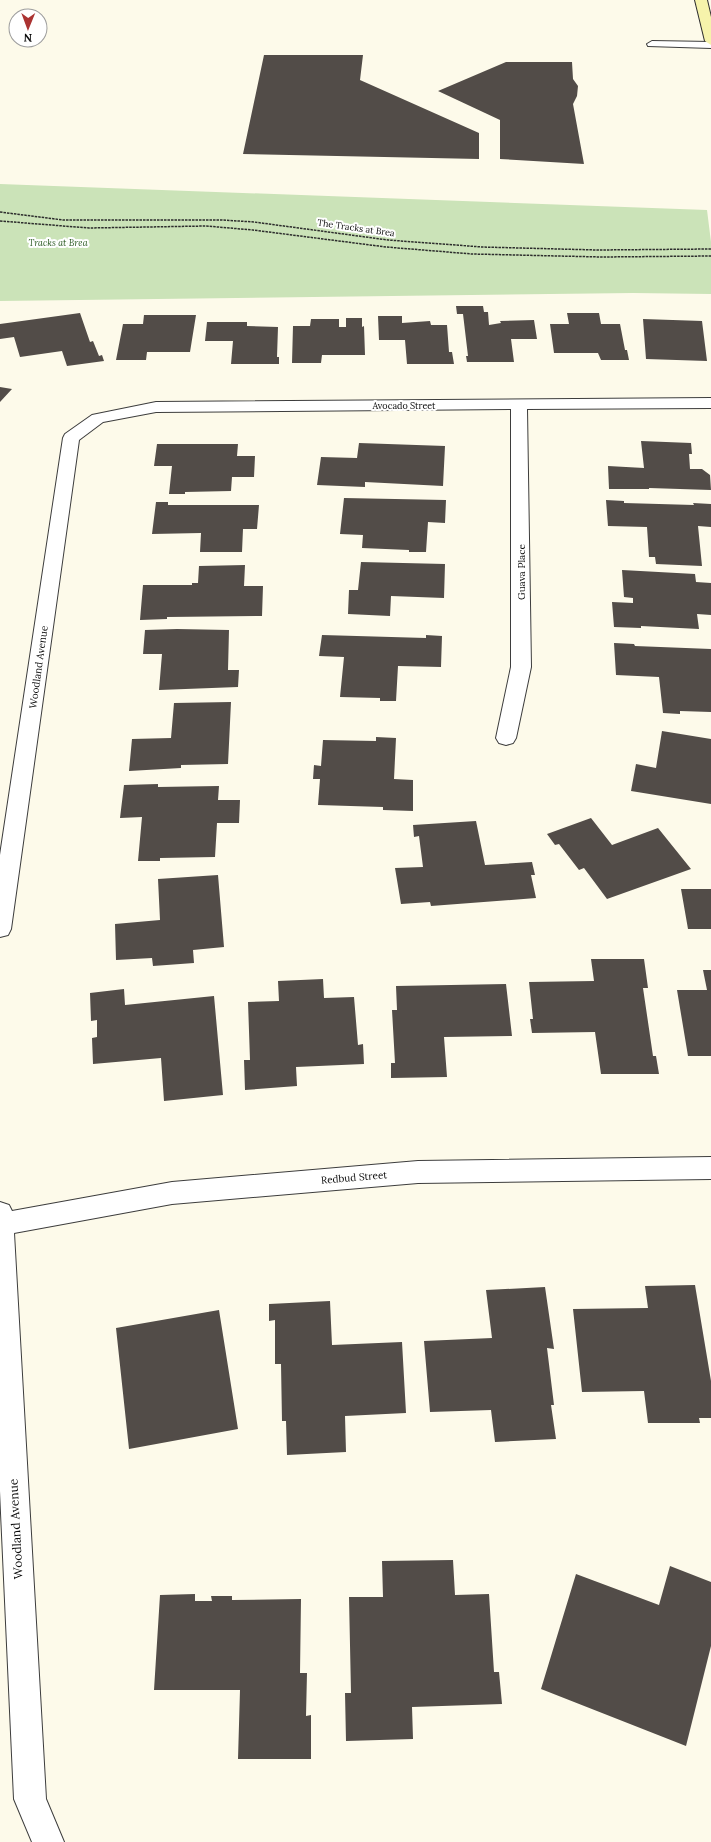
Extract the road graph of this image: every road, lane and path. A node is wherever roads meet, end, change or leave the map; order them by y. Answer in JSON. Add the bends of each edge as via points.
{"nodes":[{"id":1,"x":701,"y":0,"type":"edge"},
{"id":2,"x":711,"y":41,"type":"edge"},
{"id":3,"x":652,"y":44,"type":"dead end"},
{"id":4,"x":711,"y":45,"type":"edge"},
{"id":5,"x":0,"y":212,"type":"edge"},
{"id":6,"x":0,"y":221,"type":"edge"},
{"id":7,"x":711,"y":249,"type":"edge"},
{"id":8,"x":711,"y":256,"type":"edge"},
{"id":9,"x":711,"y":403,"type":"edge"},
{"id":10,"x":520,"y":405,"type":"junction"},
{"id":11,"x":98,"y":418,"type":"joint"},
{"id":12,"x":506,"y":738,"type":"dead end"},
{"id":13,"x":0,"y":929,"type":"edge"},
{"id":14,"x":711,"y":1168,"type":"edge"},
{"id":15,"x":0,"y":1219,"type":"edge"},
{"id":16,"x":48,"y":1842,"type":"edge"}],
"edges":[{"from":1,"to":2,"type":"main road"},
{"from":3,"to":4,"type":"lane"},
{"from":5,"to":7,"type":"path","name":"The Tracks at Brea","via":[[99,222],[253,222],[455,246]]},
{"from":6,"to":8,"type":"path","via":[[89,228],[206,226],[327,238],[386,247],[472,254]]},
{"from":9,"to":10,"type":"street","name":"Avocado Street"},
{"from":10,"to":11,"type":"street","name":"Avocado Street","via":[[156,407]]},
{"from":10,"to":12,"type":"street","name":"Guava Place","via":[[521,667]]},
{"from":11,"to":13,"type":"street","name":"Woodland Avenue","via":[[70,438]]},
{"from":14,"to":15,"type":"street","name":"Redbud Street","via":[[418,1172],[172,1193]]},
{"from":15,"to":16,"type":"street","name":"Woodland Avenue","via":[[30,1799]]}]}
